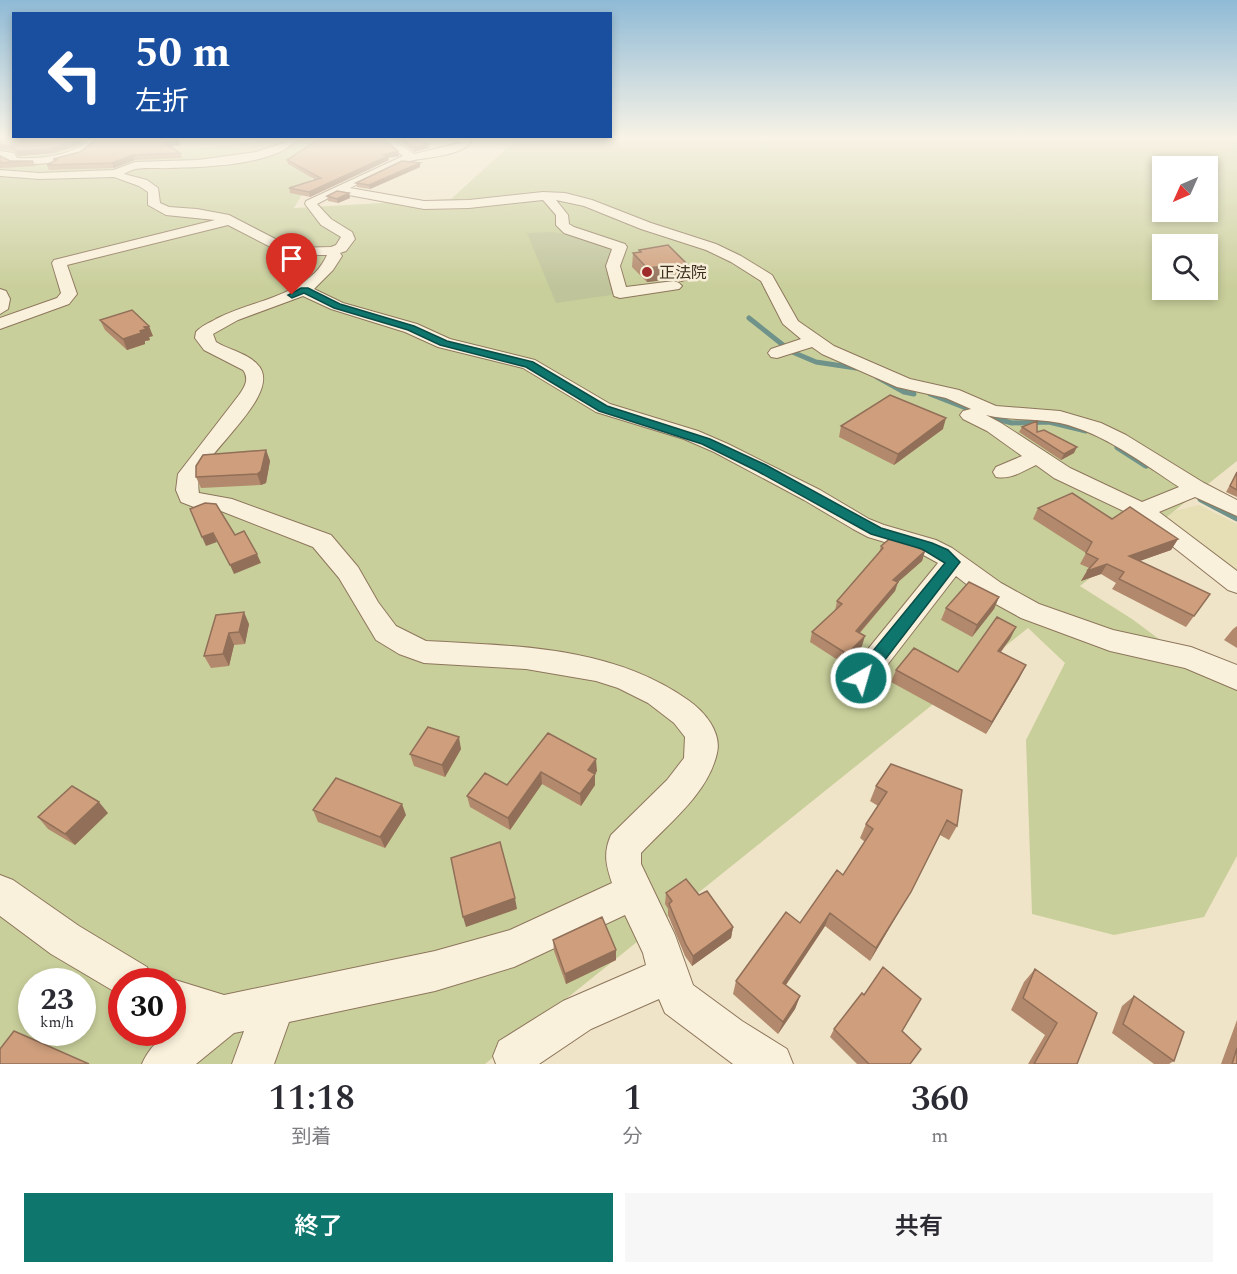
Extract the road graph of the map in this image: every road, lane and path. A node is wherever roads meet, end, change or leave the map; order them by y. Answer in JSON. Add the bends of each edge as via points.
{"nodes":[{"id":1,"x":150,"y":188,"type":"edge"},
{"id":2,"x":344,"y":188,"type":"edge"},
{"id":3,"x":339,"y":190,"type":"junction"},
{"id":4,"x":546,"y":196,"type":"junction"},
{"id":5,"x":229,"y":220,"type":"junction"},
{"id":6,"x":332,"y":251,"type":"junction"},
{"id":7,"x":748,"y":267,"type":"junction"},
{"id":8,"x":727,"y":269,"type":"dead end"},
{"id":9,"x":674,"y":286,"type":"dead end"},
{"id":10,"x":304,"y":290,"type":"junction"},
{"id":11,"x":0,"y":294,"type":"edge"},
{"id":12,"x":0,"y":309,"type":"edge"},
{"id":13,"x":0,"y":324,"type":"edge"},
{"id":14,"x":813,"y":341,"type":"junction"},
{"id":15,"x":777,"y":353,"type":"dead end"},
{"id":16,"x":904,"y":383,"type":"junction"},
{"id":17,"x":1036,"y":457,"type":"junction"},
{"id":18,"x":1004,"y":472,"type":"dead end"},
{"id":19,"x":1196,"y":488,"type":"junction"},
{"id":20,"x":1237,"y":509,"type":"edge"},
{"id":21,"x":1142,"y":511,"type":"junction"},
{"id":22,"x":953,"y":562,"type":"junction"},
{"id":23,"x":1237,"y":584,"type":"edge"},
{"id":24,"x":861,"y":678,"type":"dead end"},
{"id":25,"x":1237,"y":678,"type":"edge"},
{"id":26,"x":633,"y":892,"type":"junction"},
{"id":27,"x":0,"y":893,"type":"edge"},
{"id":28,"x":111,"y":968,"type":"edge"},
{"id":29,"x":668,"y":975,"type":"junction"},
{"id":30,"x":186,"y":1003,"type":"edge"},
{"id":31,"x":274,"y":1006,"type":"junction"},
{"id":32,"x":224,"y":1015,"type":"junction"},
{"id":33,"x":514,"y":1056,"type":"dead end"},
{"id":34,"x":163,"y":1064,"type":"edge"},
{"id":35,"x":253,"y":1064,"type":"edge"},
{"id":36,"x":772,"y":1064,"type":"edge"}],
"edges":[{"from":1,"to":5,"type":"street","via":[[154,191],[154,205],[166,212]]},
{"from":2,"to":3,"type":"street"},
{"from":3,"to":4,"type":"street","via":[[424,205]]},
{"from":3,"to":6,"type":"street","via":[[311,204],[326,222],[347,235],[341,248]]},
{"from":4,"to":7,"type":"street","via":[[588,203],[711,248]]},
{"from":4,"to":9,"type":"street","via":[[569,230],[620,247],[614,267],[620,293]]},
{"from":5,"to":6,"type":"street","via":[[291,252]]},
{"from":5,"to":13,"type":"street","via":[[58,263],[69,294],[63,301]]},
{"from":6,"to":10,"type":"street","via":[[332,262]]},
{"from":7,"to":8,"type":"street"},
{"from":7,"to":14,"type":"street","via":[[772,284],[790,324]]},
{"from":10,"to":22,"type":"street","via":[[337,306],[411,328],[444,343],[530,364],[597,405],[721,448],[861,524],[927,546]]},
{"from":10,"to":26,"type":"street","via":[[205,332],[204,338],[211,348],[247,364],[255,372],[256,380],[254,390],[189,474],[189,497],[224,504],[322,541],[349,573],[386,633],[409,646],[424,652],[528,659],[595,670],[648,688],[694,723],[702,736],[701,754],[690,776],[623,847],[623,864]]},
{"from":11,"to":12,"type":"street"},
{"from":14,"to":15,"type":"street"},
{"from":14,"to":16,"type":"street"},
{"from":16,"to":17,"type":"street","via":[[909,390],[994,427]]},
{"from":16,"to":19,"type":"street","via":[[931,388],[1005,414],[1053,416],[1086,424],[1107,432]]},
{"from":17,"to":18,"type":"street"},
{"from":17,"to":21,"type":"street"},
{"from":19,"to":20,"type":"street"},
{"from":19,"to":21,"type":"street"},
{"from":21,"to":23,"type":"street"},
{"from":22,"to":24,"type":"street"},
{"from":22,"to":25,"type":"street","via":[[992,590],[1051,620],[1110,640],[1191,658]]},
{"from":26,"to":29,"type":"street","via":[[661,949]]},
{"from":26,"to":31,"type":"street","via":[[514,948],[435,971]]},
{"from":27,"to":28,"type":"street"},
{"from":29,"to":33,"type":"street","via":[[578,1015]]},
{"from":29,"to":36,"type":"street","via":[[679,999]]},
{"from":30,"to":32,"type":"street"},
{"from":31,"to":32,"type":"street"},
{"from":31,"to":35,"type":"street"},
{"from":32,"to":34,"type":"street"}]}
